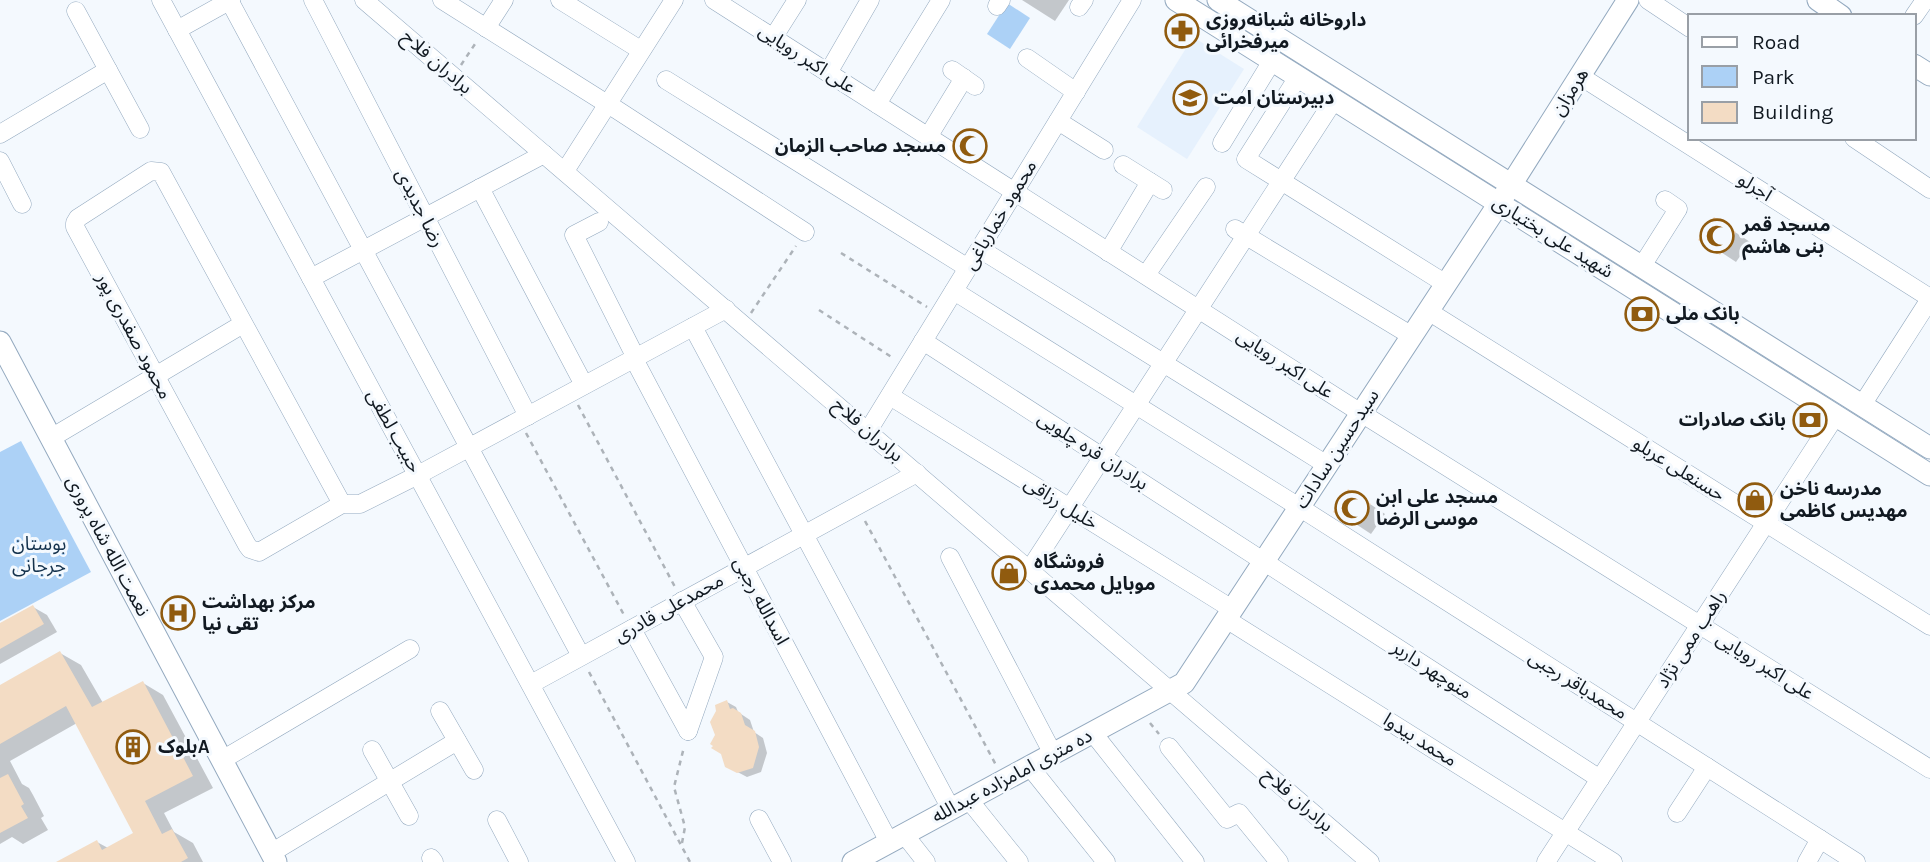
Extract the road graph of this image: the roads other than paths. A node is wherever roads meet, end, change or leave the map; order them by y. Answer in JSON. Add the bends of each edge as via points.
{"nodes":[{"id":1,"x":161,"y":0,"type":"edge"},
{"id":2,"x":229,"y":0,"type":"edge"},
{"id":3,"x":313,"y":0,"type":"edge"},
{"id":4,"x":364,"y":0,"type":"edge"},
{"id":5,"x":442,"y":0,"type":"edge"},
{"id":6,"x":504,"y":0,"type":"edge"},
{"id":7,"x":560,"y":0,"type":"edge"},
{"id":8,"x":674,"y":0,"type":"edge"},
{"id":9,"x":714,"y":0,"type":"edge"},
{"id":10,"x":797,"y":0,"type":"edge"},
{"id":11,"x":870,"y":0,"type":"edge"},
{"id":12,"x":941,"y":0,"type":"edge"},
{"id":13,"x":1132,"y":0,"type":"edge"},
{"id":14,"x":1176,"y":0,"type":"edge"},
{"id":15,"x":1218,"y":0,"type":"edge"},
{"id":16,"x":1628,"y":0,"type":"edge"},
{"id":17,"x":1648,"y":0,"type":"edge"},
{"id":18,"x":1818,"y":0,"type":"edge"},
{"id":19,"x":76,"y":11,"type":"dead end"},
{"id":20,"x":1838,"y":14,"type":"edge"},
{"id":21,"x":1688,"y":27,"type":"edge"},
{"id":22,"x":486,"y":28,"type":"junction"},
{"id":23,"x":177,"y":30,"type":"junction"},
{"id":24,"x":773,"y":38,"type":"junction"},
{"id":25,"x":634,"y":47,"type":"dead end"},
{"id":26,"x":1027,"y":58,"type":"dead end"},
{"id":27,"x":1272,"y":61,"type":"junction"},
{"id":28,"x":108,"y":70,"type":"junction"},
{"id":29,"x":828,"y":73,"type":"junction"},
{"id":30,"x":1580,"y":76,"type":"junction"},
{"id":31,"x":1298,"y":77,"type":"junction"},
{"id":32,"x":963,"y":78,"type":"dead end"},
{"id":33,"x":666,"y":79,"type":"dead end"},
{"id":34,"x":1076,"y":92,"type":"junction"},
{"id":35,"x":1334,"y":100,"type":"junction"},
{"id":36,"x":606,"y":103,"type":"junction"},
{"id":37,"x":877,"y":104,"type":"junction"},
{"id":38,"x":1058,"y":121,"type":"junction"},
{"id":39,"x":140,"y":130,"type":"dead end"},
{"id":40,"x":0,"y":134,"type":"edge"},
{"id":41,"x":928,"y":137,"type":"junction"},
{"id":42,"x":1857,"y":140,"type":"edge"},
{"id":43,"x":1222,"y":143,"type":"dead end"},
{"id":44,"x":1104,"y":150,"type":"dead end"},
{"id":45,"x":1458,"y":151,"type":"junction"},
{"id":46,"x":544,"y":154,"type":"junction"},
{"id":47,"x":0,"y":162,"type":"edge"},
{"id":48,"x":1124,"y":165,"type":"dead end"},
{"id":49,"x":1446,"y":170,"type":"junction"},
{"id":50,"x":565,"y":172,"type":"junction"},
{"id":51,"x":1281,"y":182,"type":"junction"},
{"id":52,"x":1511,"y":184,"type":"junction"},
{"id":53,"x":1206,"y":187,"type":"dead end"},
{"id":54,"x":480,"y":188,"type":"junction"},
{"id":55,"x":1930,"y":189,"type":"edge"},
{"id":56,"x":1014,"y":192,"type":"junction"},
{"id":57,"x":1665,"y":200,"type":"dead end"},
{"id":58,"x":22,"y":204,"type":"dead end"},
{"id":59,"x":1499,"y":204,"type":"junction"},
{"id":60,"x":425,"y":217,"type":"junction"},
{"id":61,"x":599,"y":222,"type":"dead end"},
{"id":62,"x":805,"y":232,"type":"road end"},
{"id":63,"x":1241,"y":232,"type":"junction"},
{"id":64,"x":980,"y":249,"type":"junction"},
{"id":65,"x":362,"y":251,"type":"junction"},
{"id":66,"x":1108,"y":252,"type":"junction"},
{"id":67,"x":1642,"y":266,"type":"junction"},
{"id":68,"x":968,"y":268,"type":"junction"},
{"id":69,"x":1146,"y":275,"type":"junction"},
{"id":70,"x":311,"y":278,"type":"junction"},
{"id":71,"x":1446,"y":284,"type":"junction"},
{"id":72,"x":954,"y":291,"type":"junction"},
{"id":73,"x":1930,"y":299,"type":"edge"},
{"id":74,"x":726,"y":309,"type":"junction"},
{"id":75,"x":1198,"y":309,"type":"junction"},
{"id":76,"x":1428,"y":311,"type":"junction"},
{"id":77,"x":243,"y":324,"type":"junction"},
{"id":78,"x":693,"y":327,"type":"junction"},
{"id":79,"x":1412,"y":336,"type":"junction"},
{"id":80,"x":923,"y":341,"type":"junction"},
{"id":81,"x":0,"y":342,"type":"edge"},
{"id":82,"x":635,"y":358,"type":"junction"},
{"id":83,"x":1163,"y":363,"type":"junction"},
{"id":84,"x":7,"y":370,"type":"edge"},
{"id":85,"x":155,"y":376,"type":"junction"},
{"id":86,"x":578,"y":389,"type":"junction"},
{"id":87,"x":890,"y":396,"type":"junction"},
{"id":88,"x":1855,"y":401,"type":"junction"},
{"id":89,"x":1135,"y":406,"type":"junction"},
{"id":90,"x":1361,"y":413,"type":"junction"},
{"id":91,"x":1836,"y":415,"type":"junction"},
{"id":92,"x":523,"y":418,"type":"junction"},
{"id":93,"x":868,"y":431,"type":"junction"},
{"id":94,"x":51,"y":438,"type":"junction"},
{"id":95,"x":469,"y":448,"type":"junction"},
{"id":96,"x":1930,"y":449,"type":"edge"},
{"id":97,"x":1103,"y":457,"type":"junction"},
{"id":98,"x":1326,"y":466,"type":"junction"},
{"id":99,"x":917,"y":473,"type":"junction"},
{"id":100,"x":418,"y":475,"type":"junction"},
{"id":101,"x":1930,"y":475,"type":"edge"},
{"id":102,"x":342,"y":504,"type":"junction"},
{"id":103,"x":1070,"y":508,"type":"junction"},
{"id":104,"x":1299,"y":508,"type":"junction"},
{"id":105,"x":1766,"y":523,"type":"junction"},
{"id":106,"x":803,"y":535,"type":"junction"},
{"id":107,"x":950,"y":557,"type":"dead end"},
{"id":108,"x":1264,"y":561,"type":"junction"},
{"id":109,"x":744,"y":567,"type":"junction"},
{"id":110,"x":1030,"y":569,"type":"junction"},
{"id":111,"x":682,"y":601,"type":"junction"},
{"id":112,"x":1229,"y":614,"type":"junction"},
{"id":113,"x":1700,"y":625,"type":"junction"},
{"id":114,"x":1930,"y":626,"type":"edge"},
{"id":115,"x":632,"y":629,"type":"junction"},
{"id":116,"x":410,"y":649,"type":"dead end"},
{"id":117,"x":581,"y":656,"type":"junction"},
{"id":118,"x":531,"y":684,"type":"junction"},
{"id":119,"x":1172,"y":691,"type":"junction"},
{"id":120,"x":440,"y":711,"type":"dead end"},
{"id":121,"x":1636,"y":722,"type":"junction"},
{"id":122,"x":1093,"y":733,"type":"junction"},
{"id":123,"x":457,"y":740,"type":"junction"},
{"id":124,"x":1169,"y":747,"type":"road end"},
{"id":125,"x":372,"y":750,"type":"dead end"},
{"id":126,"x":1053,"y":754,"type":"junction"},
{"id":127,"x":222,"y":760,"type":"junction"},
{"id":128,"x":1030,"y":767,"type":"junction"},
{"id":129,"x":1707,"y":767,"type":"junction"},
{"id":130,"x":1930,"y":769,"type":"edge"},
{"id":131,"x":474,"y":770,"type":"dead end"},
{"id":132,"x":1600,"y":779,"type":"junction"},
{"id":133,"x":390,"y":781,"type":"junction"},
{"id":134,"x":960,"y":804,"type":"junction"},
{"id":135,"x":1677,"y":813,"type":"dead end"},
{"id":136,"x":409,"y":816,"type":"dead end"},
{"id":137,"x":759,"y":819,"type":"dead end"},
{"id":138,"x":497,"y":820,"type":"dead end"},
{"id":139,"x":1565,"y":832,"type":"junction"},
{"id":140,"x":897,"y":838,"type":"junction"},
{"id":141,"x":1820,"y":839,"type":"junction"},
{"id":142,"x":273,"y":857,"type":"edge"},
{"id":143,"x":514,"y":860,"type":"edge"},
{"id":144,"x":626,"y":862,"type":"edge"},
{"id":145,"x":782,"y":862,"type":"edge"},
{"id":146,"x":853,"y":862,"type":"edge"},
{"id":147,"x":926,"y":862,"type":"edge"},
{"id":148,"x":1019,"y":862,"type":"edge"},
{"id":149,"x":1106,"y":862,"type":"edge"},
{"id":150,"x":1195,"y":862,"type":"edge"},
{"id":151,"x":1279,"y":862,"type":"edge"},
{"id":152,"x":1370,"y":862,"type":"edge"},
{"id":153,"x":1546,"y":862,"type":"edge"},
{"id":154,"x":1614,"y":862,"type":"edge"},
{"id":155,"x":1807,"y":862,"type":"edge"},
{"id":156,"x":1856,"y":862,"type":"edge"}],
"edges":[{"from":1,"to":23,"type":"street","name":"حبیب لطفی"},
{"from":2,"to":23,"type":"street"},
{"from":2,"to":65,"type":"street"},
{"from":3,"to":60,"type":"street","name":"رضا جدیدی"},
{"from":4,"to":46,"type":"street","name":"برادران فلاح"},
{"from":5,"to":22,"type":"street"},
{"from":6,"to":22,"type":"street"},
{"from":7,"to":25,"type":"street"},
{"from":8,"to":36,"type":"street"},
{"from":9,"to":24,"type":"street","name":"علی اکبر رویایی"},
{"from":10,"to":24,"type":"street"},
{"from":11,"to":29,"type":"street"},
{"from":12,"to":37,"type":"street"},
{"from":13,"to":34,"type":"street","name":"محمود خمارباغی"},
{"from":14,"to":27,"type":"main road","name":"شهید علی بختیاری"},
{"from":15,"to":45,"type":"main road","name":"شهید علی بختیاری"},
{"from":16,"to":30,"type":"main road","name":"هرمزان"},
{"from":17,"to":21,"type":"street"},
{"from":18,"to":20,"type":"main road"},
{"from":19,"to":28,"type":"street"},
{"from":22,"to":36,"type":"street"},
{"from":23,"to":70,"type":"street","name":"حبیب لطفی"},
{"from":24,"to":29,"type":"street","name":"علی اکبر رویایی"},
{"from":26,"to":34,"type":"street"},
{"from":27,"to":31,"type":"main road","name":"شهید علی بختیاری"},
{"from":27,"to":43,"type":"street"},
{"from":28,"to":39,"type":"street"},
{"from":28,"to":40,"type":"street"},
{"from":29,"to":37,"type":"street","name":"علی اکبر رویایی"},
{"from":30,"to":52,"type":"main road","name":"هرمزان"},
{"from":30,"to":73,"type":"street","name":"آجرلو"},
{"from":31,"to":35,"type":"main road","name":"شهید علی بختیاری"},
{"from":31,"to":51,"type":"street","via":[[1246,159]]},
{"from":32,"to":41,"type":"street"},
{"from":33,"to":68,"type":"street"},
{"from":34,"to":38,"type":"street","name":"محمود خمارباغی"},
{"from":35,"to":49,"type":"main road","name":"شهید علی بختیاری"},
{"from":35,"to":51,"type":"street"},
{"from":36,"to":50,"type":"street"},
{"from":36,"to":62,"type":"street"},
{"from":37,"to":41,"type":"street","name":"علی اکبر رویایی"},
{"from":38,"to":44,"type":"street"},
{"from":38,"to":56,"type":"street","name":"محمود خمارباغی"},
{"from":41,"to":56,"type":"street","name":"علی اکبر رویایی"},
{"from":42,"to":55,"type":"street"},
{"from":45,"to":49,"type":"main road"},
{"from":45,"to":52,"type":"main road","name":"شهید علی بختیاری"},
{"from":46,"to":50,"type":"street","name":"برادران فلاح"},
{"from":46,"to":54,"type":"street"},
{"from":47,"to":58,"type":"street"},
{"from":48,"to":66,"type":"street","via":[[1157,186]]},
{"from":49,"to":59,"type":"main road","name":"شهید علی بختیاری"},
{"from":50,"to":74,"type":"street","name":"برادران فلاح"},
{"from":51,"to":63,"type":"street"},
{"from":51,"to":71,"type":"street"},
{"from":52,"to":59,"type":"main road","name":"هرمزان"},
{"from":52,"to":67,"type":"main road","name":"شهید علی بختیاری"},
{"from":53,"to":69,"type":"street"},
{"from":54,"to":60,"type":"street"},
{"from":54,"to":86,"type":"street"},
{"from":56,"to":64,"type":"street","name":"محمود خمارباغی"},
{"from":56,"to":66,"type":"street","name":"علی اکبر رویایی"},
{"from":57,"to":67,"type":"street","via":[[1678,209]]},
{"from":59,"to":71,"type":"main road","name":"سیدحسین سادات"},
{"from":59,"to":91,"type":"main road","name":"شهید علی بختیاری"},
{"from":60,"to":65,"type":"street"},
{"from":60,"to":92,"type":"street","name":"رضا جدیدی"},
{"from":61,"to":82,"type":"street","name":"اسدالله رجبی","via":[[573,235]]},
{"from":63,"to":75,"type":"street"},
{"from":63,"to":79,"type":"street"},
{"from":64,"to":68,"type":"street","name":"محمود خمارباغی"},
{"from":64,"to":83,"type":"street"},
{"from":65,"to":70,"type":"street"},
{"from":65,"to":95,"type":"street"},
{"from":66,"to":69,"type":"street","name":"علی اکبر رویایی"},
{"from":67,"to":88,"type":"main road","name":"شهید علی بختیاری"},
{"from":68,"to":72,"type":"street","name":"محمود خمارباغی"},
{"from":69,"to":75,"type":"street","name":"علی اکبر رویایی"},
{"from":70,"to":100,"type":"street","name":"حبیب لطفی"},
{"from":71,"to":76,"type":"main road","name":"سیدحسین سادات"},
{"from":72,"to":80,"type":"street","name":"محمود خمارباغی"},
{"from":72,"to":89,"type":"street","name":"محمدباقر رجبی"},
{"from":73,"to":88,"type":"street"},
{"from":74,"to":78,"type":"street"},
{"from":74,"to":93,"type":"street","name":"برادران فلاح"},
{"from":75,"to":83,"type":"street"},
{"from":75,"to":90,"type":"street","name":"علی اکبر رویایی"},
{"from":76,"to":79,"type":"main road","name":"سیدحسین سادات"},
{"from":76,"to":105,"type":"street","name":"حسنعلی عربلو"},
{"from":77,"to":85,"type":"street"},
{"from":77,"to":85,"type":"street","name":"محمود صفدری پور","via":[[165,177],[151,171],[75,223]]},
{"from":77,"to":102,"type":"street"},
{"from":78,"to":82,"type":"street"},
{"from":78,"to":106,"type":"street"},
{"from":79,"to":90,"type":"main road","name":"سیدحسین سادات"},
{"from":80,"to":87,"type":"street","name":"محمود خمارباغی"},
{"from":80,"to":97,"type":"street","name":"برادران قره چلویی"},
{"from":81,"to":84,"type":"main road","name":"نعمت الله شاه پروری"},
{"from":82,"to":86,"type":"street"},
{"from":82,"to":109,"type":"street","name":"اسدالله رجبی"},
{"from":83,"to":89,"type":"street"},
{"from":83,"to":98,"type":"street"},
{"from":84,"to":94,"type":"main road","name":"نعمت الله شاه پروری"},
{"from":85,"to":94,"type":"street"},
{"from":85,"to":102,"type":"street","name":"محمود صفدری پور","via":[[247,545],[255,551],[264,551]]},
{"from":86,"to":92,"type":"street"},
{"from":87,"to":93,"type":"street","name":"محمود خمارباغی"},
{"from":87,"to":103,"type":"street","name":"خلیل رزاقی"},
{"from":88,"to":91,"type":"main road"},
{"from":88,"to":96,"type":"main road","name":"شهید علی بختیاری"},
{"from":89,"to":97,"type":"street"},
{"from":89,"to":104,"type":"street","name":"محمدباقر رجبی"},
{"from":90,"to":98,"type":"main road","name":"سیدحسین سادات"},
{"from":90,"to":113,"type":"street","name":"علی اکبر رویایی"},
{"from":91,"to":101,"type":"main road","name":"شهید علی بختیاری"},
{"from":91,"to":105,"type":"street","name":"راهب ممی نژاد"},
{"from":92,"to":95,"type":"street"},
{"from":93,"to":99,"type":"street","name":"برادران فلاح"},
{"from":94,"to":127,"type":"main road","name":"نعمت الله شاه پروری"},
{"from":95,"to":100,"type":"street"},
{"from":95,"to":117,"type":"street"},
{"from":97,"to":103,"type":"street"},
{"from":97,"to":108,"type":"street","name":"برادران قره چلویی"},
{"from":98,"to":104,"type":"main road","name":"سیدحسین سادات"},
{"from":99,"to":106,"type":"street","name":"محمدعلی قادری"},
{"from":99,"to":110,"type":"street","name":"برادران فلاح"},
{"from":100,"to":102,"type":"street","via":[[360,504]]},
{"from":100,"to":118,"type":"street","name":"حبیب لطفی"},
{"from":103,"to":110,"type":"street"},
{"from":103,"to":112,"type":"street","name":"خلیل رزاقی"},
{"from":104,"to":108,"type":"main road","name":"سیدحسین سادات"},
{"from":104,"to":121,"type":"street","name":"محمدباقر رجبی"},
{"from":105,"to":113,"type":"street","name":"راهب ممی نژاد"},
{"from":105,"to":114,"type":"street","name":"حسنعلی عربلو"},
{"from":106,"to":109,"type":"street","name":"محمدعلی قادری"},
{"from":106,"to":134,"type":"street"},
{"from":107,"to":126,"type":"street"},
{"from":108,"to":112,"type":"main road","name":"سیدحسین سادات"},
{"from":108,"to":132,"type":"street","name":"منوچهر داربر"},
{"from":109,"to":111,"type":"street","name":"محمدعلی قادری"},
{"from":109,"to":140,"type":"street","name":"اسدالله رجبی"},
{"from":110,"to":119,"type":"street","name":"برادران فلاح"},
{"from":111,"to":115,"type":"street","name":"محمدعلی قادری"},
{"from":111,"to":115,"type":"street","via":[[714,657],[688,731]]},
{"from":112,"to":119,"type":"main road","name":"سیدحسین سادات","via":[[1189,677]]},
{"from":112,"to":139,"type":"street","name":"محمد بیدوا"},
{"from":113,"to":121,"type":"street","name":"راهب ممی نژاد"},
{"from":113,"to":130,"type":"street","name":"علی اکبر رویایی"},
{"from":115,"to":117,"type":"street","name":"محمدعلی قادری"},
{"from":116,"to":127,"type":"street"},
{"from":117,"to":118,"type":"street","name":"محمدعلی قادری"},
{"from":118,"to":144,"type":"street","name":"حبیب لطفی"},
{"from":119,"to":122,"type":"main road","name":"ده متری امامزاده عبدالله"},
{"from":119,"to":152,"type":"street","name":"برادران فلاح"},
{"from":120,"to":123,"type":"street"},
{"from":121,"to":129,"type":"street","name":"محمدباقر رجبی"},
{"from":121,"to":132,"type":"street","name":"راهب ممی نژاد"},
{"from":122,"to":126,"type":"main road","name":"ده متری امامزاده عبدالله"},
{"from":122,"to":150,"type":"street"},
{"from":123,"to":131,"type":"street"},
{"from":123,"to":133,"type":"street"},
{"from":124,"to":151,"type":"street","via":[[1227,820],[1239,813]]},
{"from":125,"to":133,"type":"street"},
{"from":126,"to":128,"type":"main road","name":"ده متری امامزاده عبدالله"},
{"from":127,"to":142,"type":"main road","name":"نعمت الله شاه پروری"},
{"from":128,"to":134,"type":"main road","name":"ده متری امامزاده عبدالله"},
{"from":128,"to":149,"type":"street"},
{"from":129,"to":135,"type":"street"},
{"from":129,"to":141,"type":"street","name":"محمدباقر رجبی"},
{"from":132,"to":139,"type":"street","name":"راهب ممی نژاد"},
{"from":133,"to":136,"type":"street"},
{"from":133,"to":142,"type":"street"},
{"from":134,"to":140,"type":"main road","name":"ده متری امامزاده عبدالله"},
{"from":134,"to":148,"type":"street"},
{"from":137,"to":145,"type":"street"},
{"from":138,"to":143,"type":"street"},
{"from":139,"to":153,"type":"street","name":"راهب ممی نژاد"},
{"from":139,"to":154,"type":"street","name":"محمد بیدوا"},
{"from":140,"to":146,"type":"main road","name":"ده متری امامزاده عبدالله"},
{"from":140,"to":147,"type":"street","name":"اسدالله رجبی"},
{"from":141,"to":155,"type":"street"},
{"from":141,"to":156,"type":"street","name":"محمدباقر رجبی"}]}
